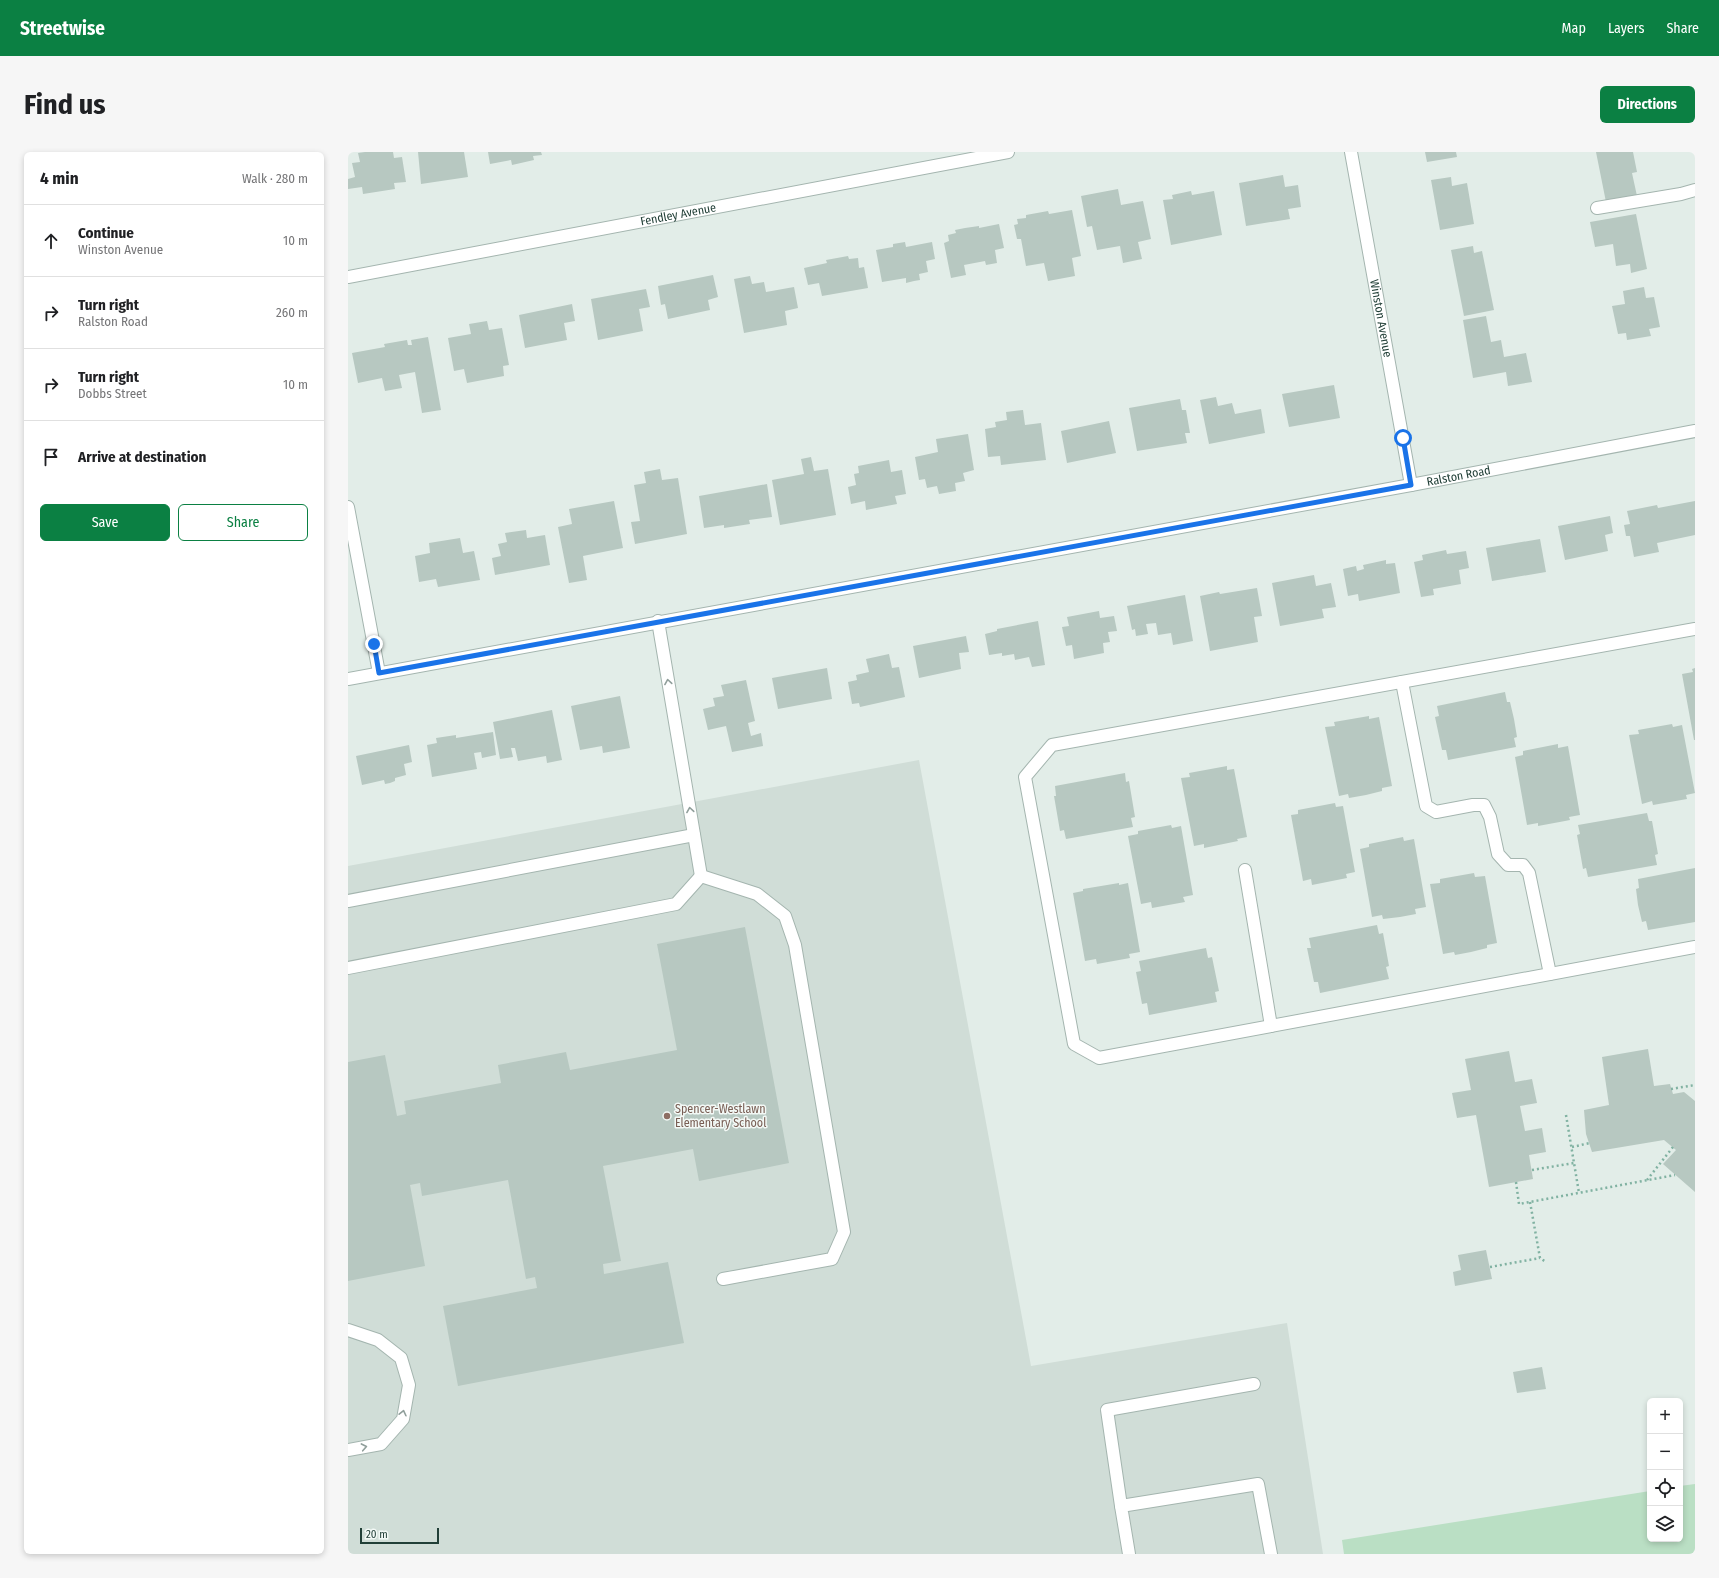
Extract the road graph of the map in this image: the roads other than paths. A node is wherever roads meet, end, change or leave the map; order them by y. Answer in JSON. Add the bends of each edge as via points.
{"nodes":[{"id":1,"x":1008,"y":152,"type":"edge"},
{"id":2,"x":1351,"y":152,"type":"edge"},
{"id":3,"x":1695,"y":190,"type":"edge"},
{"id":4,"x":1597,"y":208,"type":"dead end"},
{"id":5,"x":348,"y":277,"type":"edge"},
{"id":6,"x":1695,"y":431,"type":"edge"},
{"id":7,"x":1411,"y":485,"type":"junction"},
{"id":8,"x":348,"y":507,"type":"edge"},
{"id":9,"x":658,"y":621,"type":"junction"},
{"id":10,"x":1695,"y":629,"type":"edge"},
{"id":11,"x":379,"y":673,"type":"junction"},
{"id":12,"x":348,"y":679,"type":"edge"},
{"id":13,"x":1402,"y":682,"type":"junction"},
{"id":14,"x":694,"y":835,"type":"junction"},
{"id":15,"x":1245,"y":870,"type":"dead end"},
{"id":16,"x":701,"y":876,"type":"junction"},
{"id":17,"x":348,"y":901,"type":"edge"},
{"id":18,"x":1695,"y":947,"type":"edge"},
{"id":19,"x":348,"y":968,"type":"edge"},
{"id":20,"x":1550,"y":974,"type":"junction"},
{"id":21,"x":1271,"y":1026,"type":"junction"},
{"id":22,"x":723,"y":1279,"type":"dead end"},
{"id":23,"x":348,"y":1330,"type":"edge"},
{"id":24,"x":1254,"y":1384,"type":"dead end"},
{"id":25,"x":348,"y":1450,"type":"edge"},
{"id":26,"x":1121,"y":1506,"type":"junction"},
{"id":27,"x":1129,"y":1554,"type":"edge"},
{"id":28,"x":1271,"y":1554,"type":"edge"}],
"edges":[{"from":1,"to":5,"type":"street","name":"Fendley Avenue"},
{"from":2,"to":7,"type":"street","name":"Winston Avenue"},
{"from":3,"to":4,"type":"street"},
{"from":6,"to":7,"type":"street","name":"Ralston Road"},
{"from":7,"to":9,"type":"street","name":"Ralston Road"},
{"from":8,"to":11,"type":"street"},
{"from":9,"to":11,"type":"street","name":"Ralston Road"},
{"from":14,"to":9,"type":"street","one_way":true},
{"from":10,"to":13,"type":"street"},
{"from":11,"to":12,"type":"street","name":"Ralston Road"},
{"from":13,"to":20,"type":"street","via":[[1426,806],[1436,812],[1484,805],[1490,816],[1498,854],[1508,865],[1523,865],[1529,873]]},
{"from":13,"to":21,"type":"street","via":[[1052,745],[1025,777],[1074,1044],[1099,1058]]},
{"from":14,"to":16,"type":"street"},
{"from":14,"to":17,"type":"street"},
{"from":15,"to":21,"type":"street"},
{"from":16,"to":19,"type":"street","via":[[676,904]]},
{"from":16,"to":22,"type":"street","via":[[757,894],[785,916],[795,945],[844,1232],[832,1259]]},
{"from":18,"to":20,"type":"street"},
{"from":20,"to":21,"type":"street"},
{"from":25,"to":23,"type":"street","one_way":true,"via":[[381,1444],[403,1419],[409,1385],[400,1358],[378,1340]]},
{"from":24,"to":26,"type":"street","via":[[1107,1410]]},
{"from":26,"to":27,"type":"street"},
{"from":26,"to":28,"type":"street","via":[[1258,1484]]}]}
